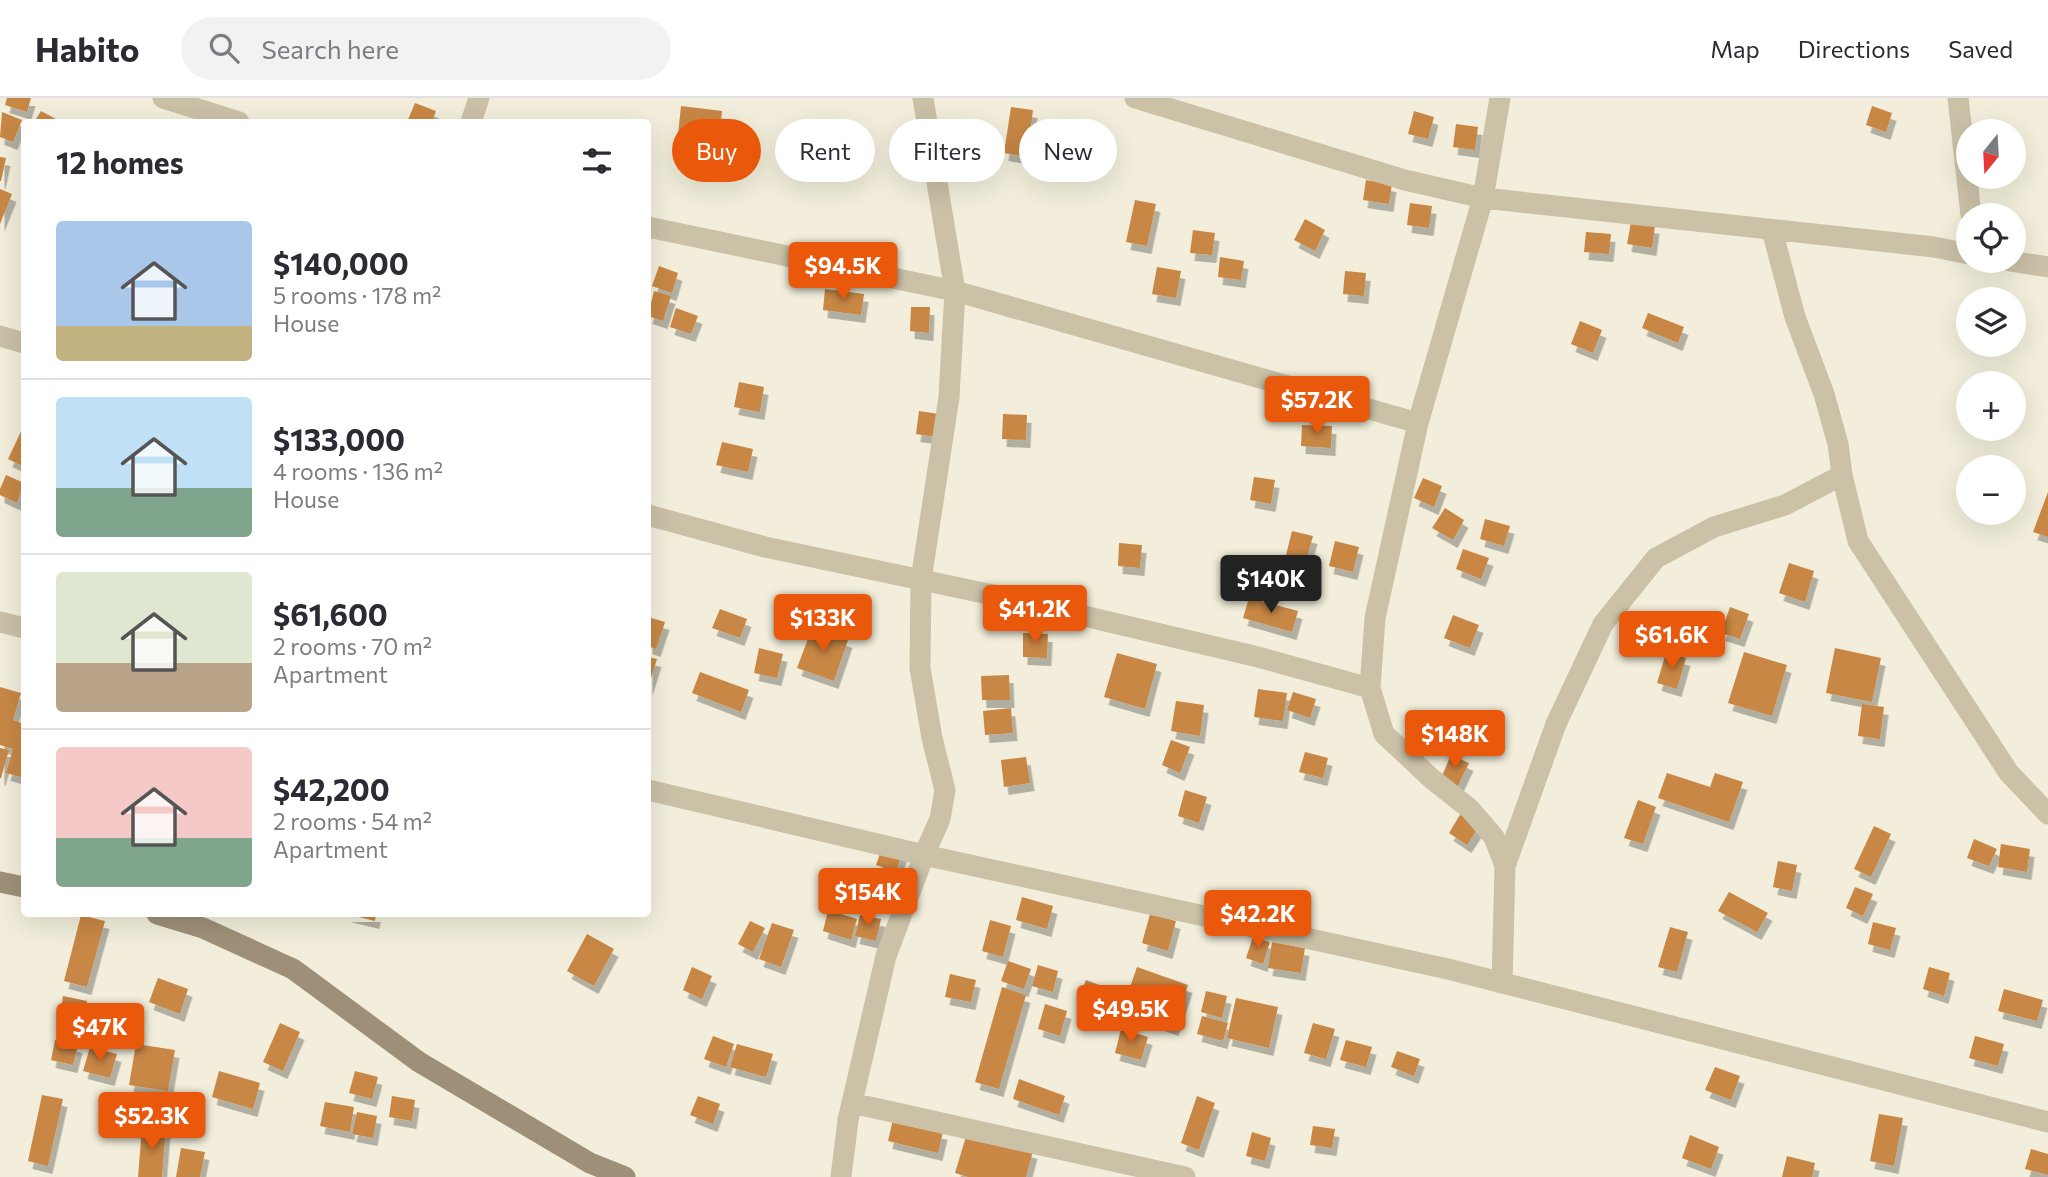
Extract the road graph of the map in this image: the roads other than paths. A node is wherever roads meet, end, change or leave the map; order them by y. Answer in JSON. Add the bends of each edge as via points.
{"nodes":[{"id":1,"x":163,"y":98,"type":"edge"},
{"id":2,"x":479,"y":98,"type":"edge"},
{"id":3,"x":923,"y":98,"type":"edge"},
{"id":4,"x":1135,"y":98,"type":"edge"},
{"id":5,"x":1500,"y":98,"type":"edge"},
{"id":6,"x":1958,"y":98,"type":"edge"},
{"id":7,"x":230,"y":119,"type":"edge"},
{"id":8,"x":472,"y":119,"type":"edge"},
{"id":9,"x":1483,"y":198,"type":"junction"},
{"id":10,"x":1970,"y":203,"type":"edge"},
{"id":11,"x":651,"y":228,"type":"edge"},
{"id":12,"x":1772,"y":230,"type":"junction"},
{"id":13,"x":1956,"y":251,"type":"edge"},
{"id":14,"x":2026,"y":264,"type":"edge"},
{"id":15,"x":2048,"y":267,"type":"edge"},
{"id":16,"x":955,"y":291,"type":"junction"},
{"id":17,"x":0,"y":336,"type":"edge"},
{"id":18,"x":21,"y":342,"type":"edge"},
{"id":19,"x":1418,"y":423,"type":"junction"},
{"id":20,"x":1842,"y":475,"type":"junction"},
{"id":21,"x":651,"y":516,"type":"edge"},
{"id":22,"x":921,"y":580,"type":"junction"},
{"id":23,"x":0,"y":622,"type":"edge"},
{"id":24,"x":21,"y":627,"type":"edge"},
{"id":25,"x":1370,"y":688,"type":"junction"},
{"id":26,"x":651,"y":791,"type":"edge"},
{"id":27,"x":2048,"y":814,"type":"edge"},
{"id":28,"x":923,"y":855,"type":"junction"},
{"id":29,"x":1505,"y":866,"type":"junction"},
{"id":30,"x":0,"y":882,"type":"edge"},
{"id":31,"x":21,"y":886,"type":"edge"},
{"id":32,"x":178,"y":917,"type":"edge"},
{"id":33,"x":206,"y":921,"type":"edge"},
{"id":34,"x":1502,"y":983,"type":"junction"},
{"id":35,"x":852,"y":1103,"type":"junction"},
{"id":36,"x":2048,"y":1122,"type":"edge"},
{"id":37,"x":625,"y":1177,"type":"edge"},
{"id":38,"x":841,"y":1177,"type":"edge"},
{"id":39,"x":1185,"y":1177,"type":"edge"}],
"edges":[{"from":1,"to":7,"type":"street"},
{"from":2,"to":8,"type":"street"},
{"from":3,"to":16,"type":"street"},
{"from":4,"to":9,"type":"street","via":[[1405,180]]},
{"from":5,"to":9,"type":"street"},
{"from":6,"to":10,"type":"street"},
{"from":9,"to":12,"type":"street"},
{"from":9,"to":19,"type":"street"},
{"from":11,"to":16,"type":"street"},
{"from":12,"to":13,"type":"street"},
{"from":12,"to":20,"type":"street","via":[[1795,317],[1824,394]]},
{"from":14,"to":15,"type":"street"},
{"from":16,"to":19,"type":"street"},
{"from":16,"to":22,"type":"street","via":[[949,397]]},
{"from":17,"to":18,"type":"street"},
{"from":19,"to":25,"type":"street","via":[[1375,618]]},
{"from":20,"to":27,"type":"street","via":[[1858,541],[2009,773]]},
{"from":20,"to":29,"type":"street","via":[[1785,505],[1714,527],[1656,558],[1603,624],[1556,724]]},
{"from":21,"to":22,"type":"street","via":[[765,547]]},
{"from":22,"to":25,"type":"street","via":[[1254,656]]},
{"from":22,"to":28,"type":"street","via":[[920,668],[945,790],[940,819]]},
{"from":23,"to":24,"type":"street"},
{"from":25,"to":29,"type":"street","via":[[1384,734],[1470,809],[1494,837]]},
{"from":26,"to":28,"type":"street"},
{"from":28,"to":34,"type":"street"},
{"from":28,"to":35,"type":"street","via":[[886,956]]},
{"from":29,"to":34,"type":"street"},
{"from":30,"to":31,"type":"street"},
{"from":32,"to":33,"type":"street"},
{"from":33,"to":37,"type":"street","via":[[293,970],[419,1062],[590,1163]]},
{"from":34,"to":36,"type":"street"},
{"from":35,"to":38,"type":"street"},
{"from":35,"to":39,"type":"street"}]}
